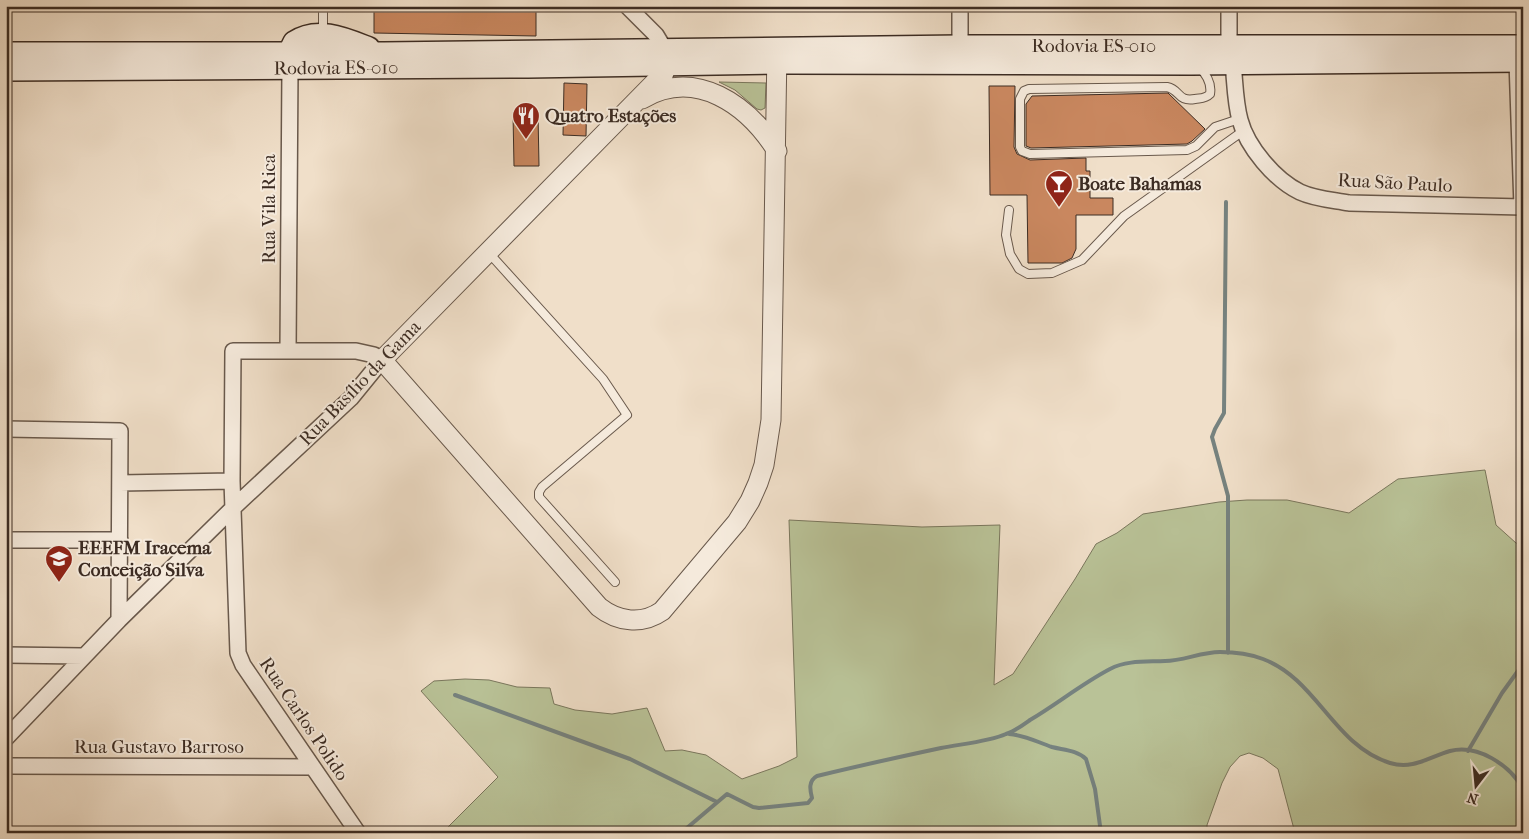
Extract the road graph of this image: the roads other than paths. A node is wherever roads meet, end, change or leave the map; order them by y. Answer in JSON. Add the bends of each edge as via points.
{"nodes":[{"id":1,"x":323,"y":6,"type":"edge"},
{"id":2,"x":627,"y":6,"type":"edge"},
{"id":3,"x":960,"y":6,"type":"edge"},
{"id":4,"x":1229,"y":6,"type":"edge"},
{"id":5,"x":323,"y":34,"type":"junction"},
{"id":6,"x":960,"y":46,"type":"junction"},
{"id":7,"x":1521,"y":51,"type":"edge"},
{"id":8,"x":6,"y":53,"type":"edge"},
{"id":9,"x":384,"y":53,"type":"junction"},
{"id":10,"x":1231,"y":54,"type":"junction"},
{"id":11,"x":777,"y":55,"type":"junction"},
{"id":12,"x":666,"y":58,"type":"junction"},
{"id":13,"x":289,"y":60,"type":"junction"},
{"id":14,"x":1191,"y":64,"type":"junction"},
{"id":15,"x":6,"y":70,"type":"edge"},
{"id":16,"x":634,"y":103,"type":"junction"},
{"id":17,"x":1241,"y":125,"type":"junction"},
{"id":18,"x":777,"y":150,"type":"junction"},
{"id":19,"x":1522,"y":207,"type":"edge"},
{"id":20,"x":1008,"y":210,"type":"dead end"},
{"id":21,"x":488,"y":252,"type":"junction"},
{"id":22,"x":288,"y":351,"type":"junction"},
{"id":23,"x":382,"y":360,"type":"junction"},
{"id":24,"x":6,"y":429,"type":"edge"},
{"id":25,"x":232,"y":481,"type":"junction"},
{"id":26,"x":120,"y":483,"type":"junction"},
{"id":27,"x":234,"y":508,"type":"junction"},
{"id":28,"x":6,"y":540,"type":"edge"},
{"id":29,"x":120,"y":540,"type":"junction"},
{"id":30,"x":615,"y":582,"type":"dead end"},
{"id":31,"x":120,"y":620,"type":"junction"},
{"id":32,"x":6,"y":655,"type":"edge"},
{"id":33,"x":83,"y":656,"type":"junction"},
{"id":34,"x":6,"y":738,"type":"edge"},
{"id":35,"x":6,"y":766,"type":"edge"},
{"id":36,"x":312,"y":767,"type":"junction"},
{"id":37,"x":358,"y":833,"type":"edge"}],
"edges":[{"from":1,"to":5,"type":"lane"},
{"from":2,"to":12,"type":"street","via":[[656,35]]},
{"from":3,"to":6,"type":"street"},
{"from":4,"to":10,"type":"street","name":"Rua São Paulo"},
{"from":5,"to":9,"type":"main road"},
{"from":5,"to":13,"type":"main road","via":[[298,39],[291,46]]},
{"from":6,"to":10,"type":"main road","name":"Rodovia ES-010"},
{"from":6,"to":11,"type":"main road","name":"Rodovia ES-010"},
{"from":7,"to":10,"type":"main road","name":"Rodovia ES-010"},
{"from":7,"to":19,"type":"street"},
{"from":8,"to":13,"type":"main road","name":"Rodovia ES-010"},
{"from":9,"to":12,"type":"main road","name":"Rodovia ES-010"},
{"from":9,"to":13,"type":"main road","name":"Rodovia ES-010"},
{"from":10,"to":14,"type":"main road","name":"Rodovia ES-010"},
{"from":10,"to":17,"type":"street","name":"Rua São Paulo"},
{"from":11,"to":12,"type":"main road","name":"Rodovia ES-010"},
{"from":11,"to":14,"type":"main road","name":"Rodovia ES-010"},
{"from":11,"to":18,"type":"street"},
{"from":12,"to":13,"type":"main road","name":"Rodovia ES-010"},
{"from":12,"to":16,"type":"street","name":"Rua Basílio da Gama","via":[[664,73]]},
{"from":13,"to":15,"type":"main road","name":"Rodovia ES-010"},
{"from":13,"to":22,"type":"street","name":"Rua Vila Rica"},
{"from":14,"to":17,"type":"lane","via":[[1208,77],[1211,90],[1207,98],[1189,101],[1167,88],[1024,91],[1020,99],[1020,147],[1030,154],[1187,150],[1196,146],[1215,127]]},
{"from":16,"to":18,"type":"street","via":[[667,89],[690,88],[713,93],[747,113]]},
{"from":16,"to":21,"type":"street","name":"Rua Basílio da Gama"},
{"from":17,"to":19,"type":"street","name":"Rua São Paulo","via":[[1258,156],[1284,182],[1300,192],[1322,199],[1349,203]]},
{"from":17,"to":20,"type":"lane","via":[[1124,216],[1082,260],[1052,273],[1028,274],[1018,269],[1010,254],[1006,235]]},
{"from":18,"to":23,"type":"street","via":[[772,420],[764,465],[750,501],[737,522],[655,616],[627,620],[599,607]]},
{"from":21,"to":23,"type":"street","name":"Rua Basílio da Gama"},
{"from":21,"to":30,"type":"lane","via":[[602,379],[628,416],[539,492],[539,497]]},
{"from":22,"to":23,"type":"street","via":[[356,351]]},
{"from":22,"to":25,"type":"street","name":"Rua Carlos Polido","via":[[233,351]]},
{"from":23,"to":27,"type":"street","name":"Rua Basílio da Gama","via":[[351,398]]},
{"from":24,"to":26,"type":"street","via":[[120,431]]},
{"from":25,"to":26,"type":"street"},
{"from":25,"to":27,"type":"street","name":"Rua Carlos Polido"},
{"from":26,"to":29,"type":"street"},
{"from":27,"to":31,"type":"street","name":"Rua Basílio da Gama"},
{"from":27,"to":36,"type":"street","name":"Rua Carlos Polido","via":[[238,654]]},
{"from":28,"to":29,"type":"street"},
{"from":29,"to":31,"type":"street"},
{"from":31,"to":33,"type":"street","name":"Rua Basílio da Gama"},
{"from":32,"to":33,"type":"street"},
{"from":33,"to":34,"type":"street","name":"Rua Basílio da Gama"},
{"from":35,"to":36,"type":"street","name":"Rua Gustavo Barroso"},
{"from":36,"to":37,"type":"street","name":"Rua Carlos Polido"}]}
